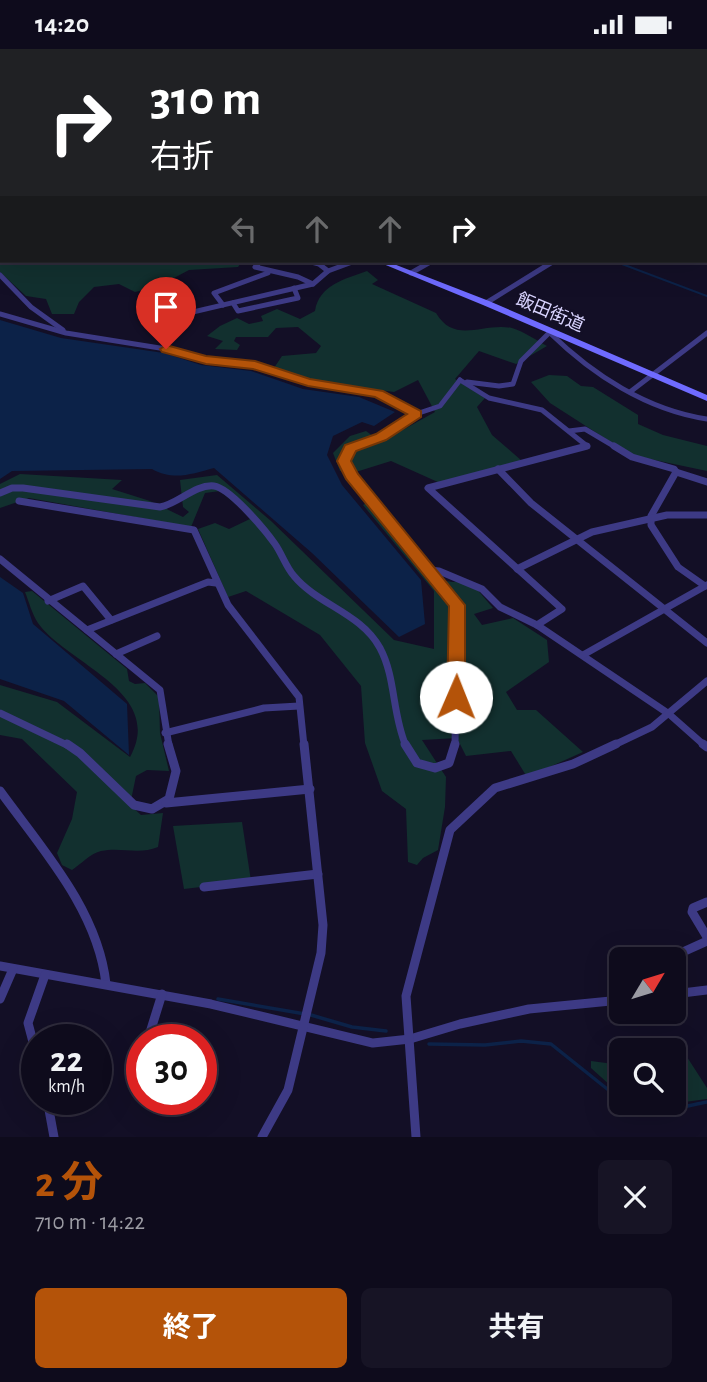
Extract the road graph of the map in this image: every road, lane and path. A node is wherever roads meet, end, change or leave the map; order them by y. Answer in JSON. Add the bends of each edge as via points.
{"nodes":[{"id":1,"x":259,"y":263,"type":"edge"},
{"id":2,"x":316,"y":263,"type":"edge"},
{"id":3,"x":350,"y":263,"type":"edge"},
{"id":4,"x":385,"y":263,"type":"edge"},
{"id":5,"x":428,"y":263,"type":"edge"},
{"id":6,"x":551,"y":263,"type":"edge"},
{"id":7,"x":328,"y":271,"type":"junction"},
{"id":8,"x":268,"y":273,"type":"junction"},
{"id":9,"x":411,"y":273,"type":"junction"},
{"id":10,"x":0,"y":275,"type":"edge"},
{"id":11,"x":313,"y":284,"type":"junction"},
{"id":12,"x":10,"y":285,"type":"junction"},
{"id":13,"x":0,"y":286,"type":"edge"},
{"id":14,"x":294,"y":288,"type":"junction"},
{"id":15,"x":233,"y":303,"type":"junction"},
{"id":16,"x":486,"y":303,"type":"junction"},
{"id":17,"x":223,"y":305,"type":"junction"},
{"id":18,"x":0,"y":314,"type":"edge"},
{"id":19,"x":551,"y":332,"type":"junction"},
{"id":20,"x":66,"y":333,"type":"junction"},
{"id":21,"x":707,"y":333,"type":"edge"},
{"id":22,"x":166,"y":349,"type":"junction"},
{"id":23,"x":653,"y":374,"type":"junction"},
{"id":24,"x":460,"y":380,"type":"junction"},
{"id":25,"x":630,"y":392,"type":"junction"},
{"id":26,"x":707,"y":398,"type":"edge"},
{"id":27,"x":416,"y":414,"type":"junction"},
{"id":28,"x":707,"y":419,"type":"edge"},
{"id":29,"x":569,"y":431,"type":"junction"},
{"id":30,"x":498,"y":469,"type":"junction"},
{"id":31,"x":677,"y":472,"type":"junction"},
{"id":32,"x":707,"y":482,"type":"edge"},
{"id":33,"x":0,"y":493,"type":"edge"},
{"id":34,"x":19,"y":501,"type":"dead end"},
{"id":35,"x":707,"y":515,"type":"edge"},
{"id":36,"x":650,"y":519,"type":"junction"},
{"id":37,"x":576,"y":540,"type":"junction"},
{"id":38,"x":0,"y":559,"type":"edge"},
{"id":39,"x":517,"y":569,"type":"junction"},
{"id":40,"x":429,"y":571,"type":"junction"},
{"id":41,"x":216,"y":583,"type":"junction"},
{"id":42,"x":706,"y":586,"type":"edge"},
{"id":43,"x":48,"y":601,"type":"junction"},
{"id":44,"x":664,"y":609,"type":"junction"},
{"id":45,"x":111,"y":620,"type":"junction"},
{"id":46,"x":537,"y":625,"type":"junction"},
{"id":47,"x":87,"y":630,"type":"junction"},
{"id":48,"x":158,"y":636,"type":"dead end"},
{"id":49,"x":707,"y":643,"type":"edge"},
{"id":50,"x":116,"y":654,"type":"junction"},
{"id":51,"x":583,"y":655,"type":"junction"},
{"id":52,"x":707,"y":681,"type":"edge"},
{"id":53,"x":299,"y":705,"type":"junction"},
{"id":54,"x":0,"y":713,"type":"edge"},
{"id":55,"x":670,"y":714,"type":"junction"},
{"id":56,"x":165,"y":733,"type":"junction"},
{"id":57,"x":707,"y":747,"type":"edge"},
{"id":58,"x":310,"y":789,"type":"junction"},
{"id":59,"x":0,"y":791,"type":"edge"},
{"id":60,"x":166,"y":803,"type":"junction"},
{"id":61,"x":318,"y":874,"type":"junction"},
{"id":62,"x":204,"y":887,"type":"dead end"},
{"id":63,"x":707,"y":902,"type":"edge"},
{"id":64,"x":707,"y":939,"type":"edge"},
{"id":65,"x":686,"y":950,"type":"edge"},
{"id":66,"x":0,"y":966,"type":"edge"},
{"id":67,"x":13,"y":969,"type":"junction"},
{"id":68,"x":45,"y":975,"type":"junction"},
{"id":69,"x":106,"y":984,"type":"junction"},
{"id":70,"x":707,"y":990,"type":"edge"},
{"id":71,"x":686,"y":993,"type":"edge"},
{"id":72,"x":162,"y":994,"type":"junction"},
{"id":73,"x":0,"y":999,"type":"edge"},
{"id":74,"x":609,"y":1001,"type":"edge"},
{"id":75,"x":28,"y":1024,"type":"edge"},
{"id":76,"x":153,"y":1024,"type":"edge"},
{"id":77,"x":304,"y":1024,"type":"junction"},
{"id":78,"x":410,"y":1039,"type":"junction"},
{"id":79,"x":50,"y":1115,"type":"edge"},
{"id":80,"x":54,"y":1137,"type":"edge"},
{"id":81,"x":262,"y":1137,"type":"edge"},
{"id":82,"x":416,"y":1137,"type":"edge"}],
"edges":[{"from":1,"to":8,"type":"street","via":[[255,267]]},
{"from":2,"to":7,"type":"street"},
{"from":3,"to":7,"type":"street"},
{"from":4,"to":9,"type":"main road","name":"飯田街道"},
{"from":5,"to":9,"type":"street"},
{"from":6,"to":16,"type":"street"},
{"from":7,"to":11,"type":"street"},
{"from":8,"to":11,"type":"street","via":[[287,273]]},
{"from":8,"to":17,"type":"street","via":[[214,293]]},
{"from":9,"to":16,"type":"main road","name":"飯田街道"},
{"from":10,"to":12,"type":"street"},
{"from":11,"to":14,"type":"street"},
{"from":12,"to":13,"type":"street"},
{"from":12,"to":20,"type":"street"},
{"from":14,"to":15,"type":"street"},
{"from":14,"to":15,"type":"street","via":[[298,298],[238,311]]},
{"from":15,"to":17,"type":"street"},
{"from":16,"to":19,"type":"main road","name":"飯田街道"},
{"from":17,"to":22,"type":"street","via":[[163,319]]},
{"from":18,"to":20,"type":"street"},
{"from":19,"to":23,"type":"main road","name":"飯田街道"},
{"from":19,"to":24,"type":"street","via":[[534,344],[510,386]]},
{"from":19,"to":25,"type":"street"},
{"from":20,"to":22,"type":"street"},
{"from":21,"to":23,"type":"street"},
{"from":22,"to":27,"type":"street","via":[[379,394]]},
{"from":23,"to":25,"type":"street"},
{"from":23,"to":26,"type":"main road","name":"飯田街道"},
{"from":24,"to":27,"type":"street","via":[[440,406]]},
{"from":24,"to":29,"type":"street","via":[[489,398],[539,409]]},
{"from":25,"to":28,"type":"street","via":[[670,411]]},
{"from":27,"to":40,"type":"street","via":[[381,437],[350,448],[344,461],[351,476]]},
{"from":29,"to":30,"type":"street","via":[[587,446]]},
{"from":29,"to":31,"type":"street","via":[[585,429],[632,457]]},
{"from":30,"to":37,"type":"street"},
{"from":30,"to":39,"type":"street","via":[[428,488]]},
{"from":31,"to":32,"type":"street"},
{"from":31,"to":36,"type":"street"},
{"from":33,"to":40,"type":"street","via":[[19,487],[160,507],[178,503],[202,486],[226,490],[275,544],[303,585],[372,636],[386,667],[403,739],[417,763],[435,768],[449,763],[455,751],[458,611]]},
{"from":34,"to":41,"type":"street","via":[[189,527],[195,531]]},
{"from":35,"to":36,"type":"street"},
{"from":36,"to":37,"type":"street"},
{"from":36,"to":42,"type":"street","via":[[678,566]]},
{"from":37,"to":39,"type":"street"},
{"from":37,"to":44,"type":"street"},
{"from":38,"to":43,"type":"street"},
{"from":39,"to":46,"type":"street","via":[[562,609]]},
{"from":40,"to":46,"type":"street","via":[[482,589],[500,607]]},
{"from":41,"to":45,"type":"street","via":[[208,582]]},
{"from":41,"to":53,"type":"street","via":[[299,697]]},
{"from":42,"to":44,"type":"street"},
{"from":43,"to":45,"type":"street","via":[[83,586]]},
{"from":43,"to":47,"type":"street"},
{"from":44,"to":49,"type":"street"},
{"from":44,"to":51,"type":"street"},
{"from":45,"to":47,"type":"street"},
{"from":46,"to":51,"type":"street"},
{"from":47,"to":50,"type":"street"},
{"from":48,"to":50,"type":"street"},
{"from":50,"to":56,"type":"street","via":[[160,690]]},
{"from":51,"to":55,"type":"street"},
{"from":52,"to":55,"type":"street"},
{"from":53,"to":56,"type":"street","via":[[264,708]]},
{"from":53,"to":58,"type":"street"},
{"from":54,"to":60,"type":"street","via":[[67,744],[134,805],[152,809]]},
{"from":55,"to":57,"type":"street"},
{"from":55,"to":78,"type":"street","via":[[573,764],[495,788],[450,830],[407,988]]},
{"from":56,"to":60,"type":"street","via":[[176,771]]},
{"from":58,"to":60,"type":"street"},
{"from":58,"to":61,"type":"street"},
{"from":59,"to":69,"type":"street","via":[[82,910],[107,967]]},
{"from":61,"to":62,"type":"street"},
{"from":61,"to":77,"type":"street","via":[[321,953]]},
{"from":63,"to":64,"type":"street","via":[[692,912]]},
{"from":64,"to":65,"type":"street"},
{"from":66,"to":67,"type":"street"},
{"from":67,"to":68,"type":"street"},
{"from":67,"to":73,"type":"street"},
{"from":68,"to":69,"type":"street"},
{"from":68,"to":75,"type":"street"},
{"from":69,"to":72,"type":"street"},
{"from":70,"to":71,"type":"street"},
{"from":72,"to":76,"type":"street"},
{"from":72,"to":77,"type":"street"},
{"from":74,"to":78,"type":"street","via":[[529,1009]]},
{"from":77,"to":78,"type":"street","via":[[373,1043]]},
{"from":77,"to":81,"type":"street","via":[[288,1090]]},
{"from":78,"to":82,"type":"street"},
{"from":79,"to":80,"type":"street"}]}
